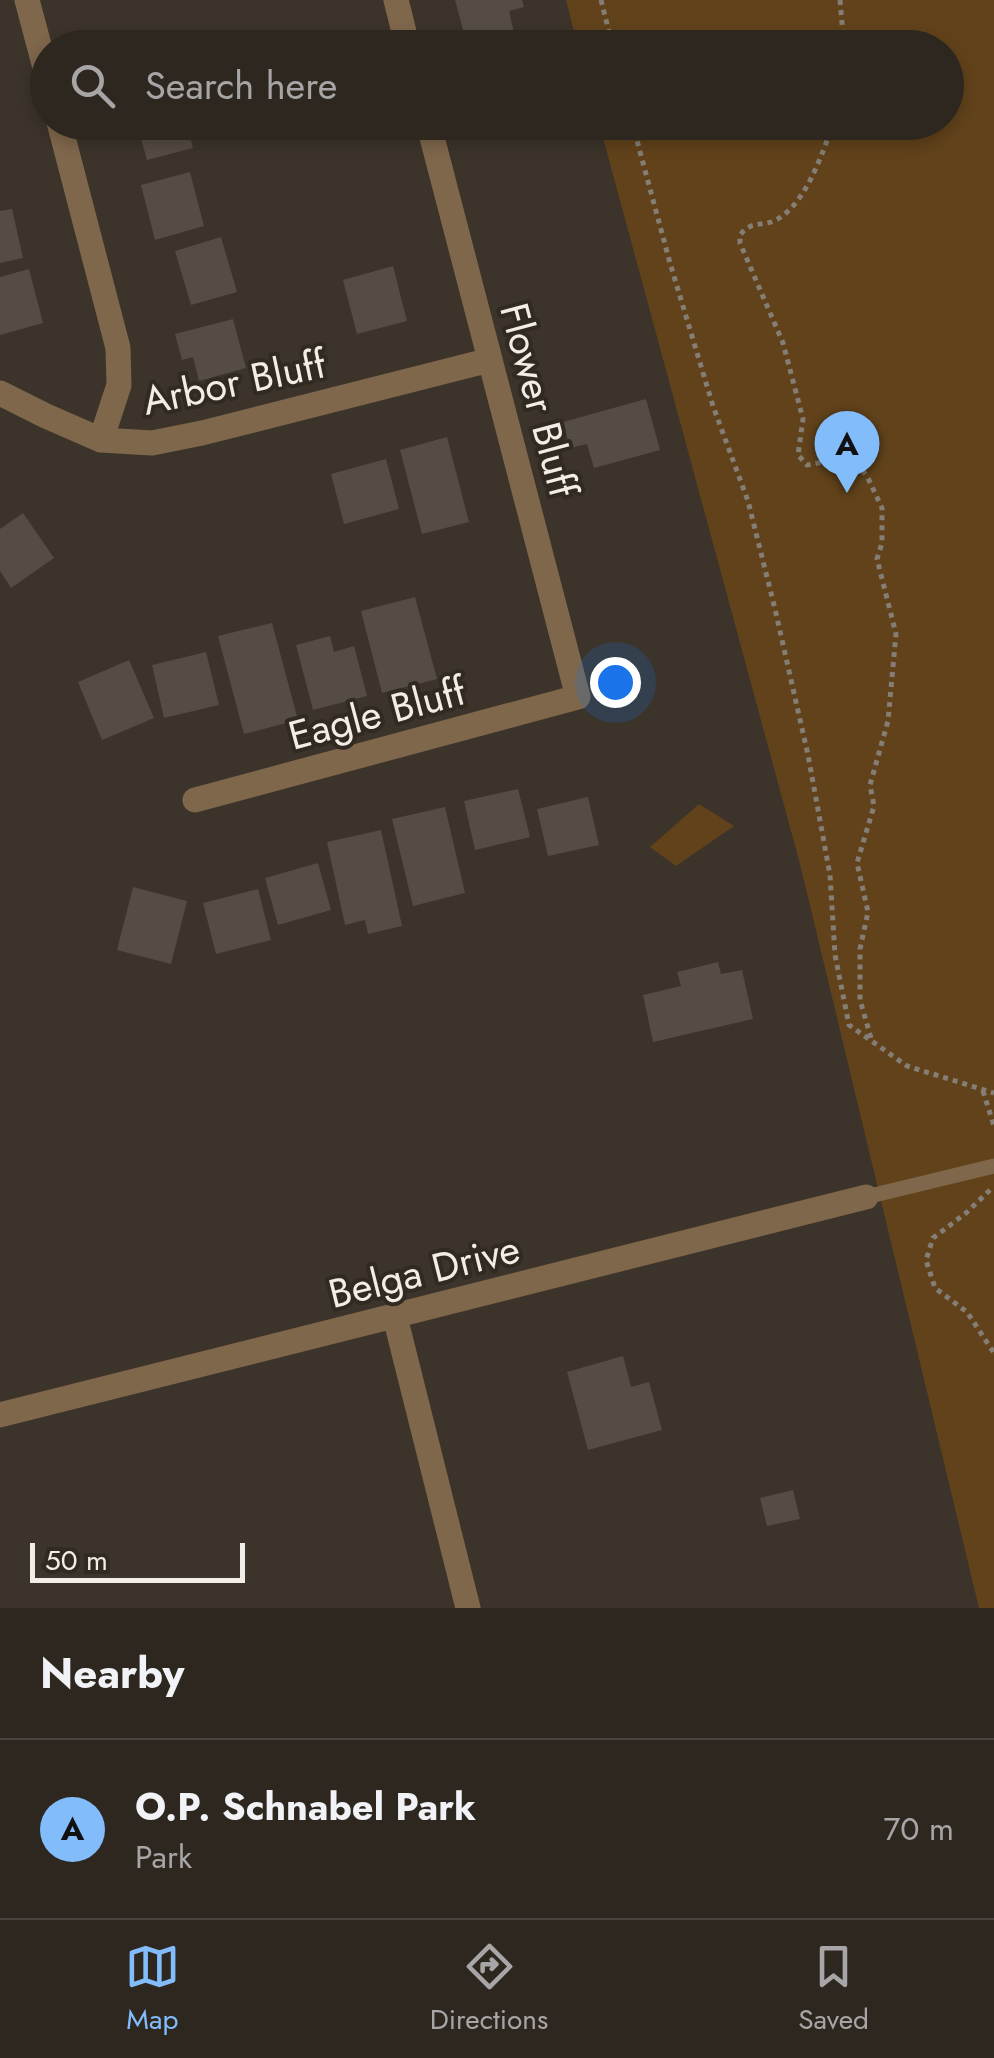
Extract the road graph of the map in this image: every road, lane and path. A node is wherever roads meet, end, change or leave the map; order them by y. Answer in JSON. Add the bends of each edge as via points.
{"nodes":[{"id":1,"x":27,"y":0,"type":"edge"},
{"id":2,"x":396,"y":0,"type":"edge"},
{"id":3,"x":601,"y":0,"type":"edge"},
{"id":4,"x":840,"y":0,"type":"edge"},
{"id":5,"x":35,"y":30,"type":"edge"},
{"id":6,"x":404,"y":30,"type":"edge"},
{"id":7,"x":608,"y":30,"type":"edge"},
{"id":8,"x":843,"y":30,"type":"edge"},
{"id":9,"x":64,"y":140,"type":"edge"},
{"id":10,"x":433,"y":140,"type":"edge"},
{"id":11,"x":637,"y":140,"type":"edge"},
{"id":12,"x":827,"y":140,"type":"edge"},
{"id":13,"x":490,"y":360,"type":"junction"},
{"id":14,"x":0,"y":392,"type":"edge"},
{"id":15,"x":101,"y":440,"type":"junction"},
{"id":16,"x":578,"y":697,"type":"joint"},
{"id":17,"x":195,"y":800,"type":"dead end"},
{"id":18,"x":872,"y":1040,"type":"junction"},
{"id":19,"x":983,"y":1091,"type":"junction"},
{"id":20,"x":994,"y":1093,"type":"edge"},
{"id":21,"x":994,"y":1126,"type":"edge"},
{"id":22,"x":994,"y":1166,"type":"edge"},
{"id":23,"x":994,"y":1183,"type":"edge"},
{"id":24,"x":866,"y":1198,"type":"joint"},
{"id":25,"x":395,"y":1317,"type":"junction"},
{"id":26,"x":994,"y":1353,"type":"edge"},
{"id":27,"x":0,"y":1415,"type":"edge"},
{"id":28,"x":468,"y":1608,"type":"edge"}],
"edges":[{"from":1,"to":5,"type":"street"},
{"from":2,"to":6,"type":"street"},
{"from":3,"to":7,"type":"path"},
{"from":4,"to":8,"type":"path"},
{"from":9,"to":15,"type":"street","via":[[118,348],[119,385]]},
{"from":10,"to":13,"type":"street","name":"Flower Bluff"},
{"from":11,"to":18,"type":"path","via":[[775,609],[830,875],[835,955],[849,1025]]},
{"from":12,"to":18,"type":"path","via":[[803,195],[776,220],[749,225],[740,243],[784,343],[803,419],[798,455],[807,465],[857,464],[882,508],[877,559],[896,634],[888,722],[870,785],[874,806],[857,863],[868,912],[860,1000]]},
{"from":13,"to":15,"type":"street","name":"Arbor Bluff","via":[[202,433],[152,443]]},
{"from":13,"to":16,"type":"street","name":"Flower Bluff"},
{"from":14,"to":15,"type":"street","name":"Arbor Bluff"},
{"from":16,"to":17,"type":"street","name":"Eagle Bluff"},
{"from":18,"to":19,"type":"path","via":[[907,1066]]},
{"from":19,"to":20,"type":"path"},
{"from":19,"to":21,"type":"path"},
{"from":22,"to":24,"type":"lane"},
{"from":23,"to":26,"type":"path","via":[[933,1238],[926,1260],[935,1288],[966,1312]]},
{"from":24,"to":25,"type":"street","name":"Belga Drive"},
{"from":25,"to":27,"type":"street","name":"Belga Drive"},
{"from":25,"to":28,"type":"street"}]}
